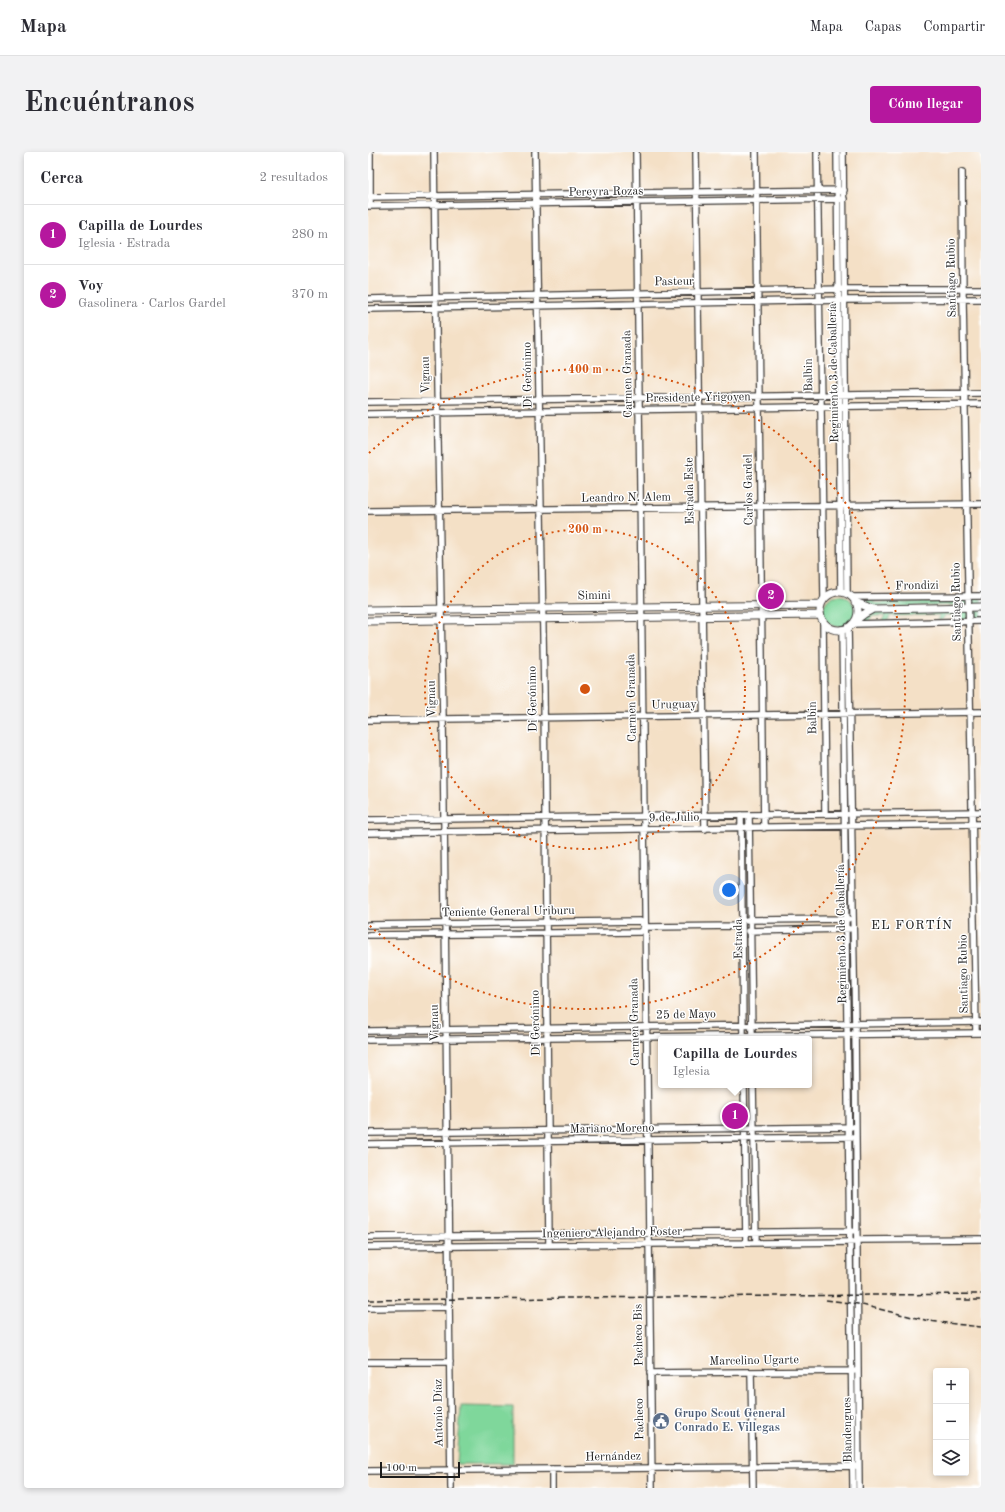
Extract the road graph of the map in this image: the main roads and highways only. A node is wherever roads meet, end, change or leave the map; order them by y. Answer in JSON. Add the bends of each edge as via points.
{"nodes":[{"id":1,"x":849,"y":596,"type":"junction"},
{"id":2,"x":822,"y":602,"type":"junction"},
{"id":3,"x":981,"y":608,"type":"edge"},
{"id":4,"x":873,"y":609,"type":"junction"},
{"id":5,"x":368,"y":610,"type":"edge"},
{"id":6,"x":821,"y":618,"type":"junction"},
{"id":7,"x":368,"y":621,"type":"edge"},
{"id":8,"x":849,"y":625,"type":"junction"}],
"edges":[{"from":1,"to":2,"type":"main road","via":[[835,592],[829,594]]},
{"from":1,"to":4,"type":"main road"},
{"from":1,"to":8,"type":"main road","via":[[858,609]]},
{"from":2,"to":5,"type":"main road","name":"Simini","via":[[761,606]]},
{"from":2,"to":6,"type":"main road"},
{"from":3,"to":4,"type":"main road"},
{"from":4,"to":8,"type":"main road"},
{"from":6,"to":7,"type":"main road","name":"Simini","via":[[702,616]]},
{"from":6,"to":8,"type":"main road","via":[[831,628]]}]}
